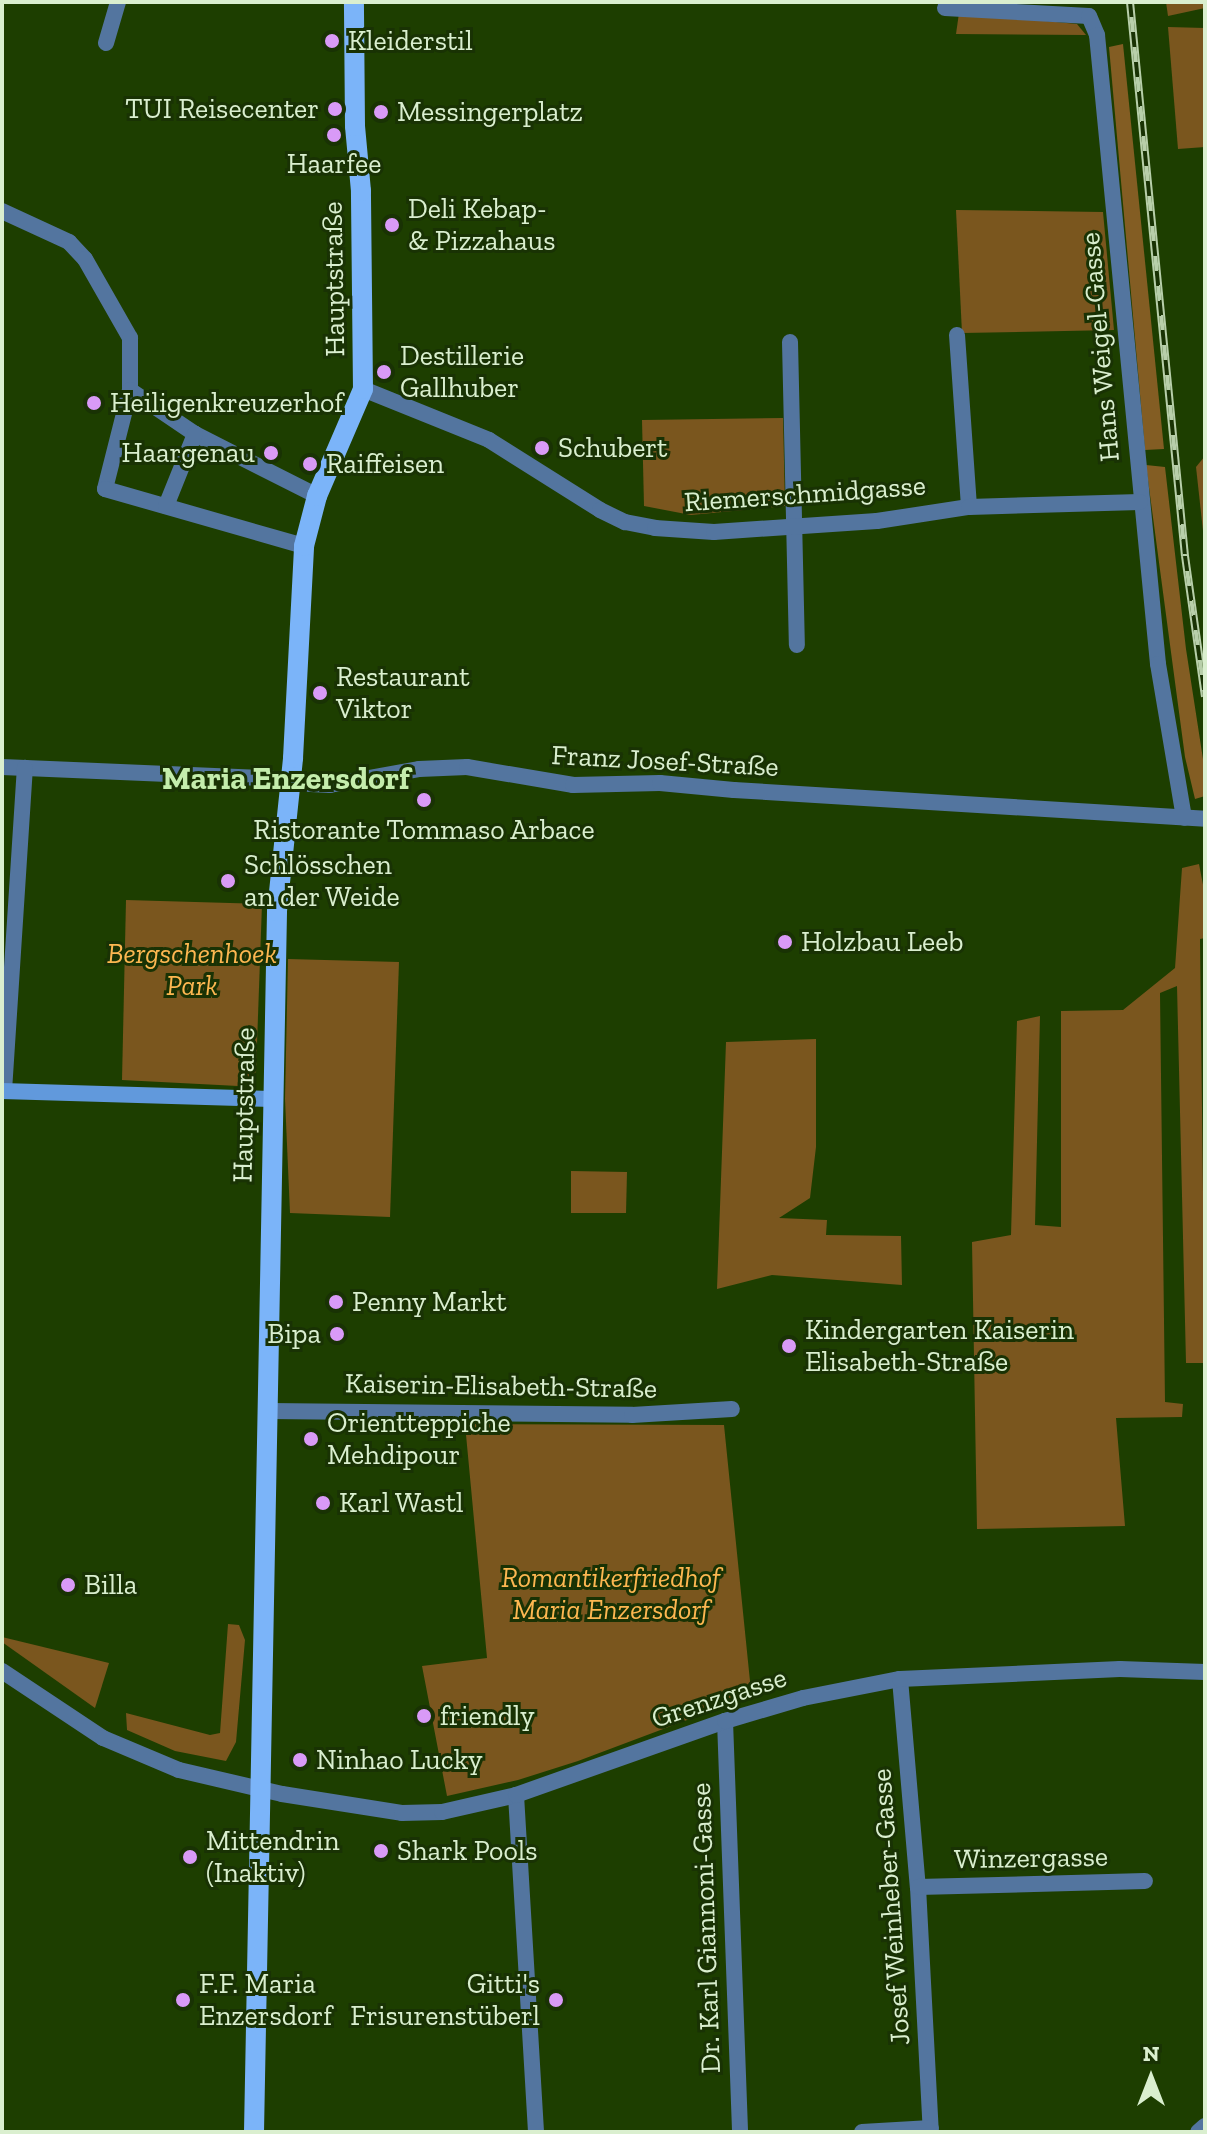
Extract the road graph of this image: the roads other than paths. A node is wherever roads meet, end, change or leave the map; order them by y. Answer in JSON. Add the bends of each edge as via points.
{"nodes":[{"id":1,"x":118,"y":2,"type":"edge"},
{"id":2,"x":354,"y":2,"type":"edge"},
{"id":3,"x":945,"y":8,"type":"dead end"},
{"id":4,"x":106,"y":43,"type":"dead end"},
{"id":5,"x":2,"y":211,"type":"edge"},
{"id":6,"x":957,"y":335,"type":"dead end"},
{"id":7,"x":790,"y":342,"type":"dead end"},
{"id":8,"x":363,"y":389,"type":"junction"},
{"id":9,"x":130,"y":390,"type":"junction"},
{"id":10,"x":195,"y":434,"type":"junction"},
{"id":11,"x":317,"y":496,"type":"junction"},
{"id":12,"x":1140,"y":502,"type":"junction"},
{"id":13,"x":166,"y":506,"type":"junction"},
{"id":14,"x":969,"y":507,"type":"junction"},
{"id":15,"x":793,"y":526,"type":"junction"},
{"id":16,"x":304,"y":546,"type":"junction"},
{"id":17,"x":797,"y":645,"type":"dead end"},
{"id":18,"x":2,"y":767,"type":"edge"},
{"id":19,"x":25,"y":768,"type":"junction"},
{"id":20,"x":291,"y":783,"type":"junction"},
{"id":21,"x":1184,"y":818,"type":"junction"},
{"id":22,"x":1205,"y":819,"type":"edge"},
{"id":23,"x":3,"y":1091,"type":"edge"},
{"id":24,"x":271,"y":1099,"type":"junction"},
{"id":25,"x":732,"y":1409,"type":"dead end"},
{"id":26,"x":269,"y":1411,"type":"junction"},
{"id":27,"x":2,"y":1671,"type":"edge"},
{"id":28,"x":1205,"y":1672,"type":"edge"},
{"id":29,"x":900,"y":1679,"type":"junction"},
{"id":30,"x":725,"y":1721,"type":"junction"},
{"id":31,"x":259,"y":1790,"type":"junction"},
{"id":32,"x":516,"y":1795,"type":"junction"},
{"id":33,"x":1145,"y":1881,"type":"dead end"},
{"id":34,"x":918,"y":1887,"type":"junction"},
{"id":35,"x":1205,"y":2126,"type":"edge"},
{"id":36,"x":931,"y":2130,"type":"edge"},
{"id":37,"x":254,"y":2132,"type":"edge"},
{"id":38,"x":536,"y":2132,"type":"edge"},
{"id":39,"x":740,"y":2132,"type":"edge"},
{"id":40,"x":862,"y":2132,"type":"edge"},
{"id":41,"x":1198,"y":2132,"type":"edge"}],
"edges":[{"from":1,"to":4,"type":"street"},
{"from":2,"to":8,"type":"main road","name":"Hauptstraße"},
{"from":3,"to":12,"type":"street","name":"Hans Weigel-Gasse","via":[[1089,16],[1094,25]]},
{"from":5,"to":9,"type":"street","via":[[69,242],[85,259],[130,338]]},
{"from":6,"to":14,"type":"street"},
{"from":7,"to":15,"type":"street"},
{"from":8,"to":11,"type":"main road","name":"Hauptstraße"},
{"from":8,"to":15,"type":"street","name":"Riemerschmidgasse","via":[[489,440],[625,522],[714,532]]},
{"from":9,"to":10,"type":"street"},
{"from":9,"to":13,"type":"street","via":[[105,489]]},
{"from":10,"to":11,"type":"street"},
{"from":10,"to":13,"type":"street"},
{"from":11,"to":16,"type":"main road","name":"Hauptstraße"},
{"from":12,"to":14,"type":"street","name":"Riemerschmidgasse"},
{"from":12,"to":21,"type":"street","name":"Hans Weigel-Gasse","via":[[1158,664]]},
{"from":13,"to":16,"type":"street"},
{"from":14,"to":15,"type":"street","name":"Riemerschmidgasse","via":[[877,521]]},
{"from":15,"to":17,"type":"street"},
{"from":16,"to":20,"type":"main road","name":"Hauptstraße"},
{"from":18,"to":19,"type":"street","name":"Franz Josef-Straße"},
{"from":19,"to":20,"type":"street","name":"Franz Josef-Straße"},
{"from":19,"to":23,"type":"street"},
{"from":20,"to":21,"type":"street","name":"Franz Josef-Straße","via":[[330,785],[419,769],[467,767],[573,785],[660,783]]},
{"from":20,"to":24,"type":"main road","name":"Hauptstraße","via":[[279,872]]},
{"from":21,"to":22,"type":"street","name":"Franz Josef-Straße"},
{"from":23,"to":24,"type":"main road"},
{"from":24,"to":26,"type":"main road","name":"Hauptstraße"},
{"from":25,"to":26,"type":"street","name":"Kaiserin-Elisabeth-Straße","via":[[632,1415]]},
{"from":26,"to":31,"type":"main road","name":"Hauptstraße"},
{"from":27,"to":31,"type":"street","name":"Grenzgasse","via":[[103,1738],[179,1770]]},
{"from":28,"to":29,"type":"street","name":"Grenzgasse","via":[[1120,1669]]},
{"from":29,"to":30,"type":"street","name":"Grenzgasse","via":[[803,1698]]},
{"from":29,"to":34,"type":"street","name":"Josef Weinheber-Gasse"},
{"from":30,"to":32,"type":"street","name":"Grenzgasse"},
{"from":30,"to":39,"type":"street","name":"Dr. Karl Giannoni-Gasse"},
{"from":31,"to":32,"type":"street","name":"Grenzgasse","via":[[402,1813],[442,1812]]},
{"from":31,"to":37,"type":"main road","name":"Hauptstraße"},
{"from":32,"to":38,"type":"street"},
{"from":33,"to":34,"type":"street","name":"Winzergasse"},
{"from":34,"to":36,"type":"street","name":"Josef Weinheber-Gasse"},
{"from":35,"to":41,"type":"street"},
{"from":36,"to":40,"type":"street"}]}
